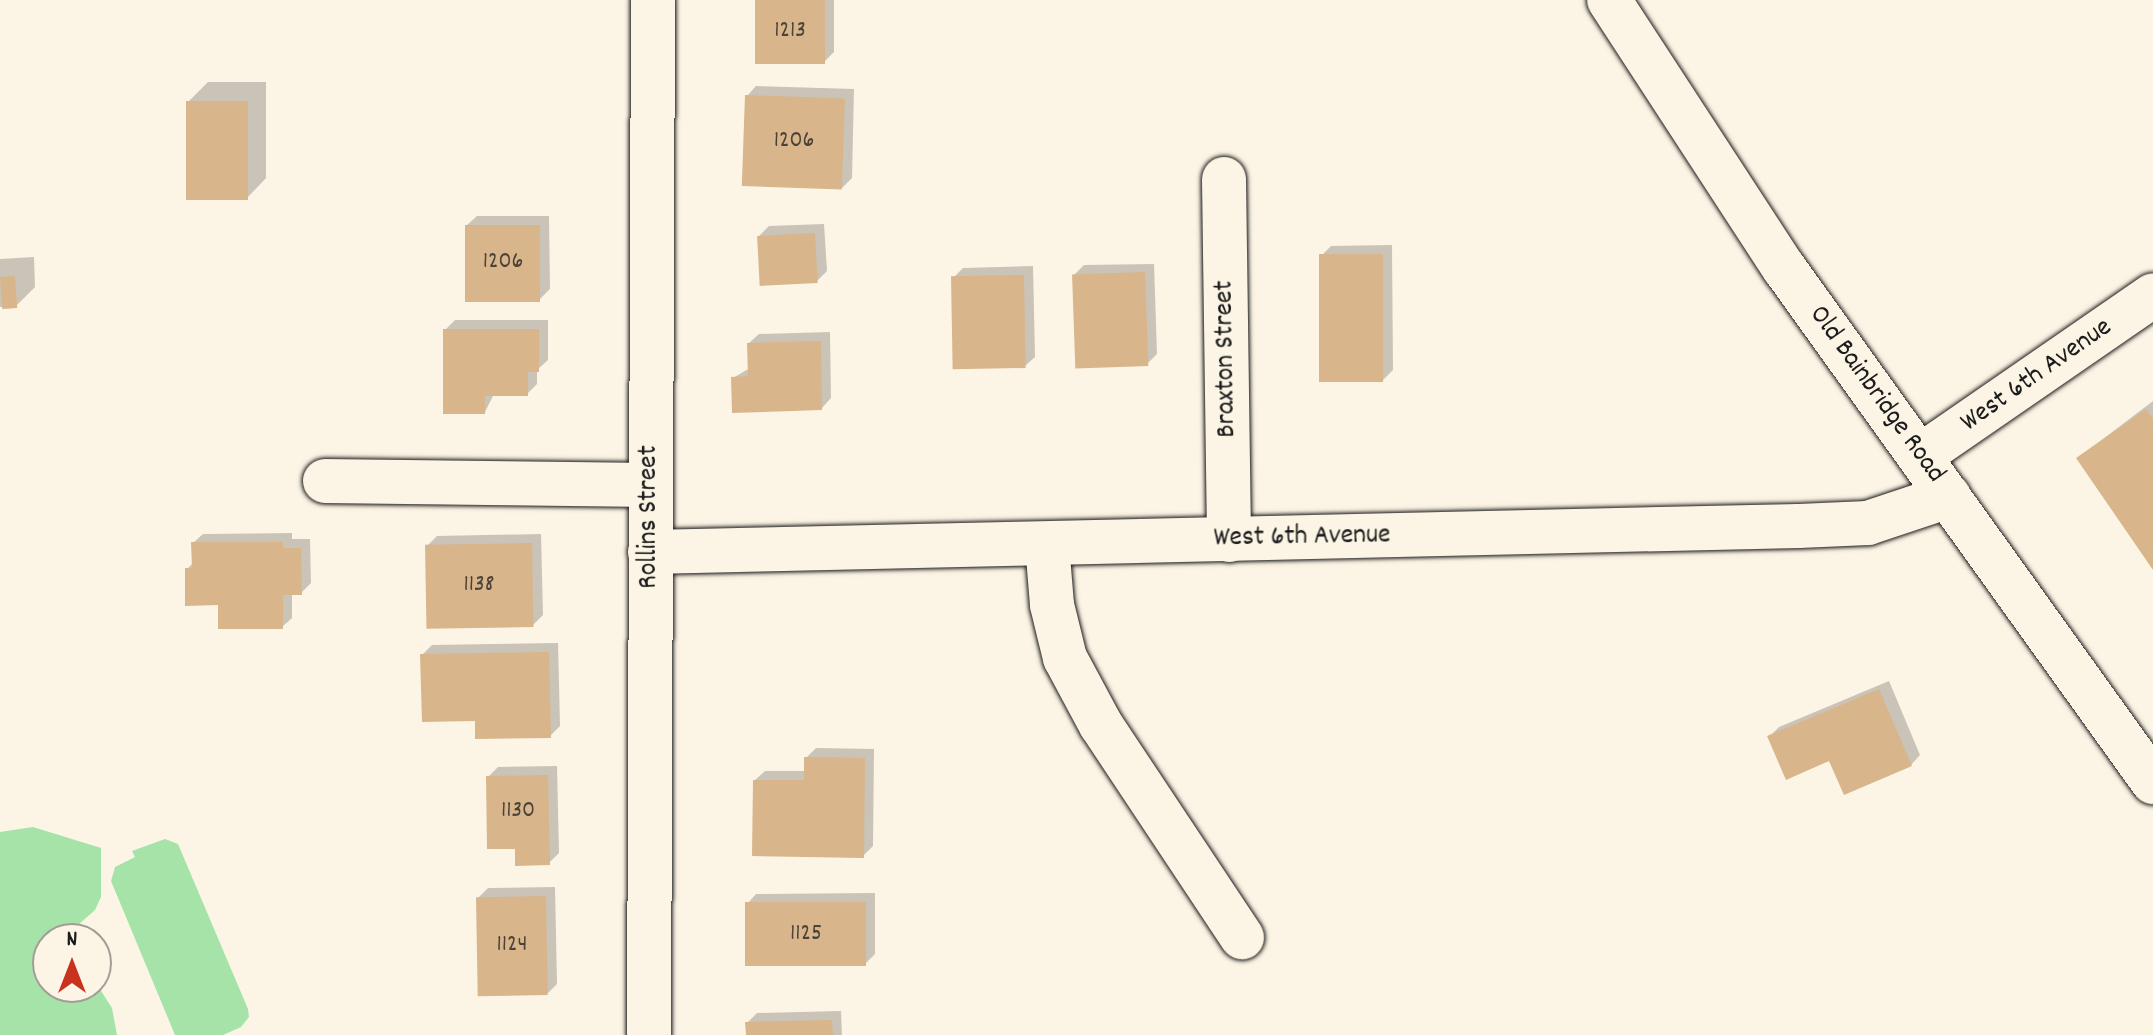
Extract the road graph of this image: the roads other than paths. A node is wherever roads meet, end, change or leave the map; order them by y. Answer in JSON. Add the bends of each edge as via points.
{"nodes":[{"id":1,"x":653,"y":0,"type":"edge"},
{"id":2,"x":1609,"y":0,"type":"edge"},
{"id":3,"x":1224,"y":179,"type":"dead end"},
{"id":4,"x":2153,"y":295,"type":"edge"},
{"id":5,"x":1920,"y":456,"type":"junction"},
{"id":6,"x":325,"y":481,"type":"dead end"},
{"id":7,"x":651,"y":485,"type":"junction"},
{"id":8,"x":1949,"y":496,"type":"junction"},
{"id":9,"x":1229,"y":540,"type":"junction"},
{"id":10,"x":1047,"y":544,"type":"junction"},
{"id":11,"x":650,"y":552,"type":"junction"},
{"id":12,"x":2153,"y":782,"type":"edge"},
{"id":13,"x":1242,"y":937,"type":"dead end"},
{"id":14,"x":649,"y":1035,"type":"edge"}],
"edges":[{"from":1,"to":7,"type":"street","name":"Rollins Street"},
{"from":2,"to":5,"type":"street","name":"Old Bainbridge Road","via":[[1784,268]]},
{"from":3,"to":9,"type":"street","name":"Braxton Street"},
{"from":4,"to":5,"type":"street","name":"West 6th Avenue"},
{"from":5,"to":8,"type":"street","name":"Old Bainbridge Road"},
{"from":6,"to":7,"type":"street"},
{"from":7,"to":11,"type":"street","name":"Rollins Street"},
{"from":8,"to":9,"type":"street","name":"West 6th Avenue","via":[[1868,523]]},
{"from":8,"to":12,"type":"street","name":"Old Bainbridge Road"},
{"from":9,"to":10,"type":"street","name":"West 6th Avenue"},
{"from":10,"to":11,"type":"street","name":"West 6th Avenue"},
{"from":10,"to":13,"type":"street","via":[[1052,605],[1065,658],[1101,725]]},
{"from":11,"to":14,"type":"street","name":"Rollins Street"}]}
